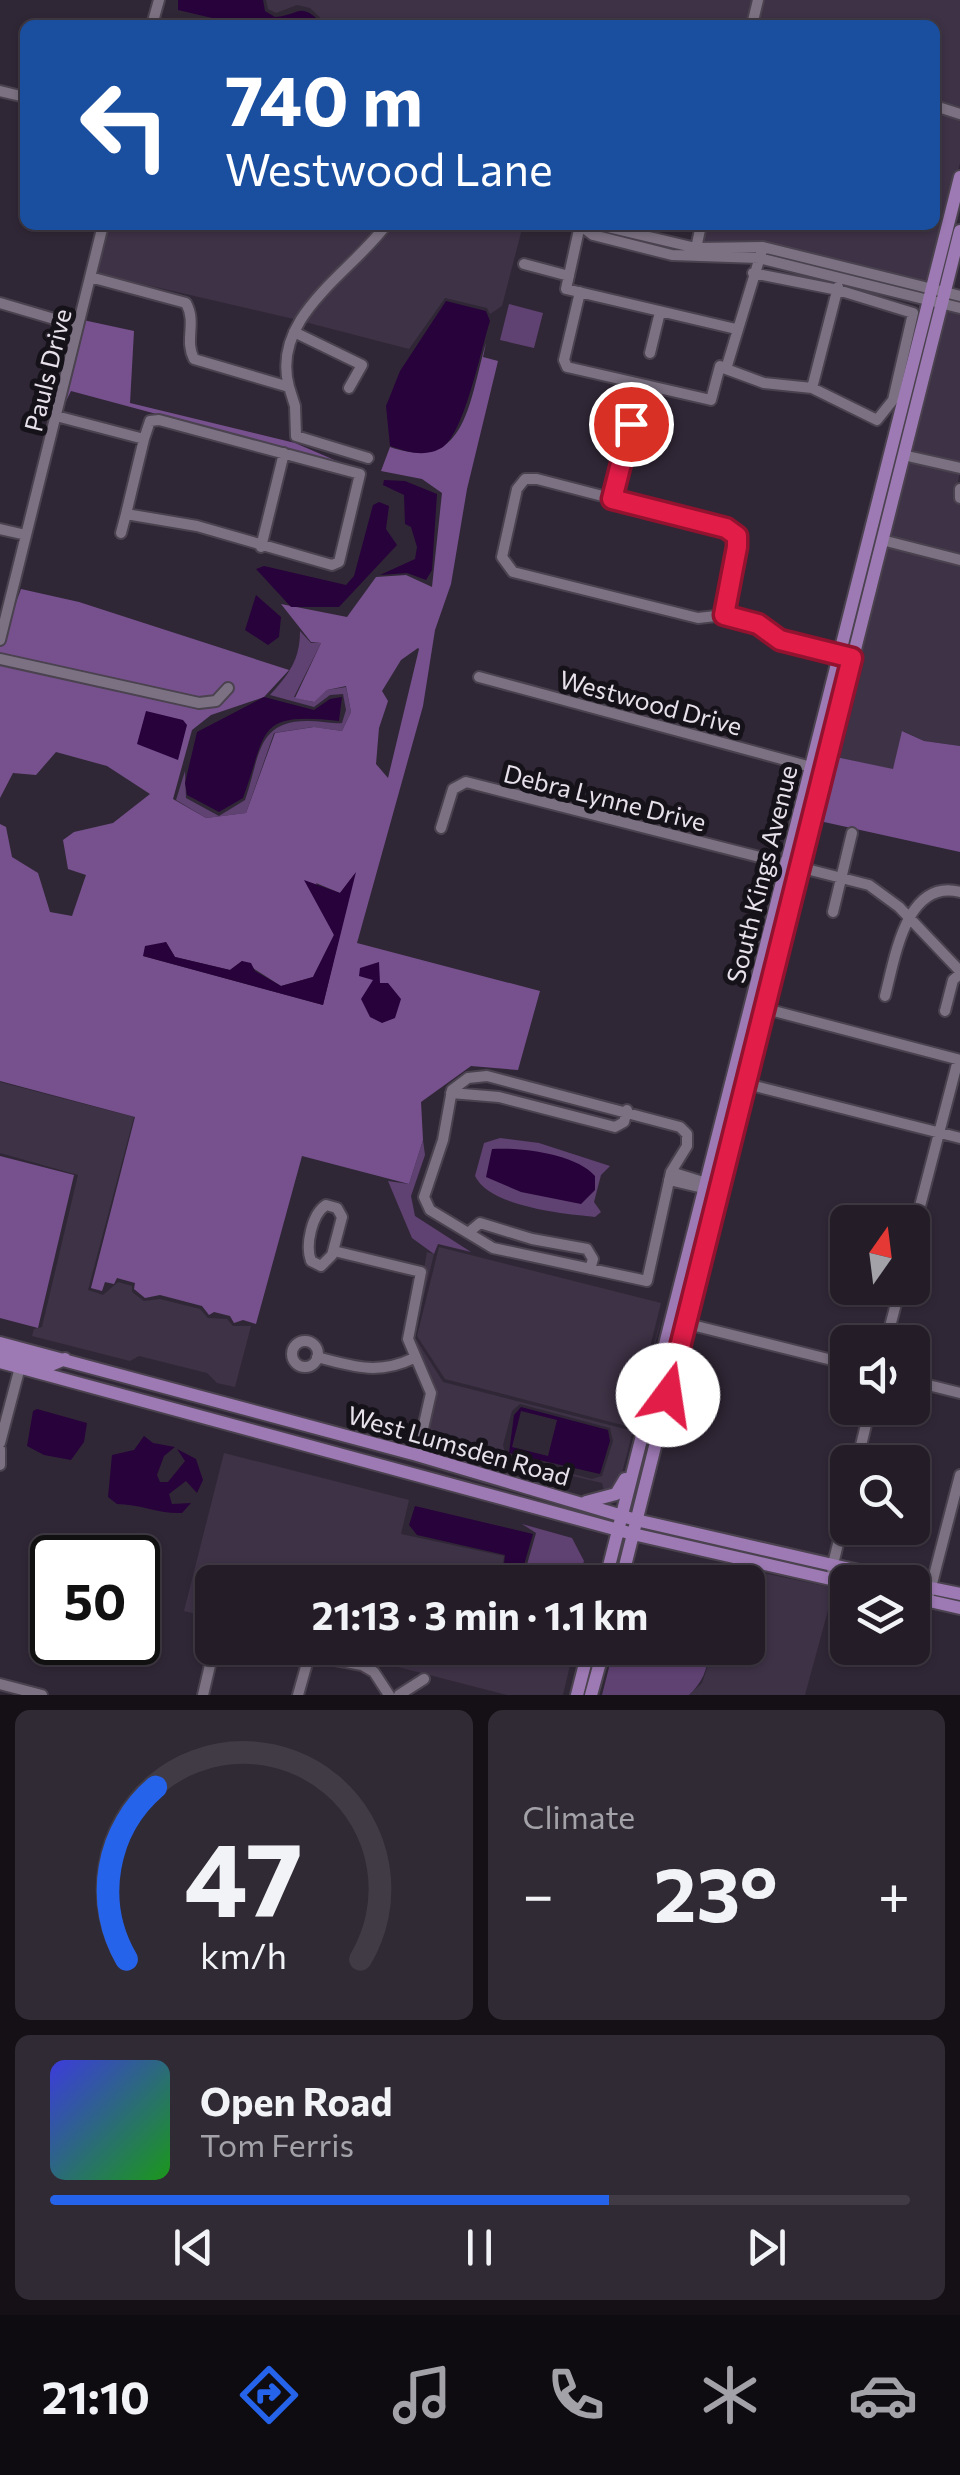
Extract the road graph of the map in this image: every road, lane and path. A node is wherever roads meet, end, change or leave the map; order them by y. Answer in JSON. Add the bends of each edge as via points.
{"nodes":[{"id":1,"x":960,"y":177,"type":"edge"},
{"id":2,"x":103,"y":230,"type":"edge"},
{"id":3,"x":381,"y":230,"type":"edge"},
{"id":4,"x":580,"y":230,"type":"edge"},
{"id":5,"x":587,"y":230,"type":"edge"},
{"id":6,"x":616,"y":230,"type":"edge"},
{"id":7,"x":700,"y":230,"type":"edge"},
{"id":8,"x":960,"y":232,"type":"edge"},
{"id":9,"x":761,"y":252,"type":"junction"},
{"id":10,"x":695,"y":254,"type":"junction"},
{"id":11,"x":524,"y":264,"type":"dead end"},
{"id":12,"x":753,"y":273,"type":"junction"},
{"id":13,"x":569,"y":276,"type":"junction"},
{"id":14,"x":90,"y":277,"type":"junction"},
{"id":15,"x":839,"y":284,"type":"junction"},
{"id":16,"x":580,"y":292,"type":"junction"},
{"id":17,"x":936,"y":296,"type":"junction"},
{"id":18,"x":960,"y":296,"type":"edge"},
{"id":19,"x":0,"y":303,"type":"edge"},
{"id":20,"x":960,"y":308,"type":"edge"},
{"id":21,"x":660,"y":312,"type":"junction"},
{"id":22,"x":78,"y":326,"type":"junction"},
{"id":23,"x":736,"y":329,"type":"junction"},
{"id":24,"x":294,"y":332,"type":"junction"},
{"id":25,"x":916,"y":348,"type":"junction"},
{"id":26,"x":650,"y":353,"type":"dead end"},
{"id":27,"x":726,"y":368,"type":"junction"},
{"id":28,"x":289,"y":387,"type":"junction"},
{"id":29,"x":349,"y":388,"type":"dead end"},
{"id":30,"x":812,"y":388,"type":"junction"},
{"id":31,"x":56,"y":416,"type":"junction"},
{"id":32,"x":631,"y":424,"type":"dead end"},
{"id":33,"x":908,"y":437,"type":"junction"},
{"id":34,"x":144,"y":440,"type":"junction"},
{"id":35,"x":284,"y":453,"type":"junction"},
{"id":36,"x":904,"y":455,"type":"junction"},
{"id":37,"x":368,"y":458,"type":"dead end"},
{"id":38,"x":960,"y":468,"type":"edge"},
{"id":39,"x":960,"y":489,"type":"edge"},
{"id":40,"x":960,"y":498,"type":"edge"},
{"id":41,"x":612,"y":499,"type":"junction"},
{"id":42,"x":126,"y":514,"type":"junction"},
{"id":43,"x":0,"y":529,"type":"edge"},
{"id":44,"x":121,"y":533,"type":"dead end"},
{"id":45,"x":26,"y":535,"type":"junction"},
{"id":46,"x":882,"y":540,"type":"junction"},
{"id":47,"x":261,"y":547,"type":"junction"},
{"id":48,"x":960,"y":560,"type":"edge"},
{"id":49,"x":724,"y":615,"type":"junction"},
{"id":50,"x":0,"y":640,"type":"edge"},
{"id":51,"x":846,"y":657,"type":"junction"},
{"id":52,"x":0,"y":659,"type":"edge"},
{"id":53,"x":479,"y":677,"type":"dead end"},
{"id":54,"x":228,"y":688,"type":"dead end"},
{"id":55,"x":818,"y":768,"type":"junction"},
{"id":56,"x":442,"y":828,"type":"dead end"},
{"id":57,"x":852,"y":833,"type":"dead end"},
{"id":58,"x":793,"y":866,"type":"junction"},
{"id":59,"x":842,"y":878,"type":"junction"},
{"id":60,"x":960,"y":892,"type":"edge"},
{"id":61,"x":832,"y":912,"type":"dead end"},
{"id":62,"x":909,"y":920,"type":"junction"},
{"id":63,"x":960,"y":972,"type":"edge"},
{"id":64,"x":885,"y":996,"type":"dead end"},
{"id":65,"x":757,"y":1007,"type":"junction"},
{"id":66,"x":946,"y":1011,"type":"dead end"},
{"id":67,"x":959,"y":1060,"type":"edge"},
{"id":68,"x":738,"y":1081,"type":"junction"},
{"id":69,"x":451,"y":1094,"type":"junction"},
{"id":70,"x":627,"y":1110,"type":"junction"},
{"id":71,"x":939,"y":1132,"type":"junction"},
{"id":72,"x":960,"y":1138,"type":"edge"},
{"id":73,"x":670,"y":1176,"type":"junction"},
{"id":74,"x":710,"y":1186,"type":"junction"},
{"id":75,"x":920,"y":1205,"type":"edge"},
{"id":76,"x":468,"y":1233,"type":"junction"},
{"id":77,"x":334,"y":1251,"type":"junction"},
{"id":78,"x":590,"y":1269,"type":"junction"},
{"id":79,"x":679,"y":1322,"type":"junction"},
{"id":80,"x":0,"y":1343,"type":"edge"},
{"id":81,"x":0,"y":1353,"type":"edge"},
{"id":82,"x":317,"y":1358,"type":"dead end"},
{"id":83,"x":414,"y":1358,"type":"junction"},
{"id":84,"x":65,"y":1359,"type":"junction"},
{"id":85,"x":830,"y":1360,"type":"edge"},
{"id":86,"x":0,"y":1362,"type":"edge"},
{"id":87,"x":20,"y":1367,"type":"junction"},
{"id":88,"x":930,"y":1386,"type":"edge"},
{"id":89,"x":112,"y":1390,"type":"junction"},
{"id":90,"x":960,"y":1393,"type":"edge"},
{"id":91,"x":208,"y":1398,"type":"junction"},
{"id":92,"x":5,"y":1404,"type":"edge"},
{"id":93,"x":645,"y":1426,"type":"junction"},
{"id":94,"x":315,"y":1444,"type":"junction"},
{"id":95,"x":0,"y":1446,"type":"edge"},
{"id":96,"x":417,"y":1454,"type":"junction"},
{"id":97,"x":0,"y":1465,"type":"edge"},
{"id":98,"x":412,"y":1471,"type":"junction"},
{"id":99,"x":960,"y":1475,"type":"edge"},
{"id":100,"x":508,"y":1480,"type":"junction"},
{"id":101,"x":578,"y":1502,"type":"junction"},
{"id":102,"x":583,"y":1520,"type":"junction"},
{"id":103,"x":620,"y":1523,"type":"junction"},
{"id":104,"x":634,"y":1527,"type":"junction"},
{"id":105,"x":611,"y":1559,"type":"junction"},
{"id":106,"x":609,"y":1565,"type":"edge"},
{"id":107,"x":624,"y":1565,"type":"edge"},
{"id":108,"x":830,"y":1575,"type":"edge"},
{"id":109,"x":930,"y":1590,"type":"edge"},
{"id":110,"x":930,"y":1594,"type":"edge"},
{"id":111,"x":930,"y":1594,"type":"edge"},
{"id":112,"x":960,"y":1594,"type":"edge"},
{"id":113,"x":960,"y":1608,"type":"edge"},
{"id":114,"x":210,"y":1665,"type":"edge"},
{"id":115,"x":306,"y":1665,"type":"edge"},
{"id":116,"x":357,"y":1665,"type":"edge"},
{"id":117,"x":584,"y":1665,"type":"edge"},
{"id":118,"x":600,"y":1665,"type":"edge"},
{"id":119,"x":424,"y":1679,"type":"dead end"},
{"id":120,"x":0,"y":1684,"type":"edge"},
{"id":121,"x":42,"y":1695,"type":"edge"},
{"id":122,"x":202,"y":1695,"type":"edge"},
{"id":123,"x":298,"y":1695,"type":"edge"},
{"id":124,"x":389,"y":1695,"type":"edge"},
{"id":125,"x":399,"y":1695,"type":"edge"},
{"id":126,"x":576,"y":1695,"type":"edge"},
{"id":127,"x":592,"y":1695,"type":"edge"}],
"edges":[{"from":1,"to":17,"type":"main road","name":"South Kings Avenue"},
{"from":2,"to":14,"type":"street","name":"Pauls Drive"},
{"from":3,"to":24,"type":"street","via":[[320,293]]},
{"from":4,"to":13,"type":"street"},
{"from":5,"to":10,"type":"street"},
{"from":6,"to":10,"type":"street"},
{"from":7,"to":10,"type":"street"},
{"from":8,"to":17,"type":"main road","name":"South Kings Avenue"},
{"from":9,"to":10,"type":"street"},
{"from":9,"to":12,"type":"street"},
{"from":9,"to":15,"type":"street"},
{"from":9,"to":17,"type":"street"},
{"from":11,"to":13,"type":"street"},
{"from":12,"to":15,"type":"street"},
{"from":12,"to":23,"type":"street"},
{"from":13,"to":16,"type":"street","via":[[566,289]]},
{"from":14,"to":22,"type":"street","name":"Pauls Drive"},
{"from":14,"to":28,"type":"street","via":[[179,298],[192,313],[194,360]]},
{"from":15,"to":17,"type":"street"},
{"from":15,"to":30,"type":"street"},
{"from":15,"to":30,"type":"street","via":[[913,313],[893,400],[877,420]]},
{"from":16,"to":21,"type":"street"},
{"from":16,"to":27,"type":"street","via":[[564,360],[568,367],[711,400],[720,366]]},
{"from":17,"to":18,"type":"street"},
{"from":17,"to":20,"type":"street"},
{"from":17,"to":25,"type":"main road","name":"South Kings Avenue"},
{"from":17,"to":33,"type":"main road","name":"South Kings Avenue"},
{"from":19,"to":22,"type":"street"},
{"from":21,"to":23,"type":"street"},
{"from":21,"to":26,"type":"street"},
{"from":22,"to":31,"type":"street","name":"Pauls Drive"},
{"from":23,"to":27,"type":"street"},
{"from":24,"to":28,"type":"street","via":[[286,355]]},
{"from":24,"to":29,"type":"street","via":[[362,364]]},
{"from":25,"to":33,"type":"main road","via":[[903,423]]},
{"from":25,"to":51,"type":"main road","name":"South Kings Avenue"},
{"from":27,"to":30,"type":"street","via":[[764,382]]},
{"from":28,"to":37,"type":"street","via":[[296,436]]},
{"from":31,"to":34,"type":"street"},
{"from":31,"to":45,"type":"street","name":"Pauls Drive"},
{"from":32,"to":41,"type":"street"},
{"from":33,"to":36,"type":"main road","name":"South Kings Avenue"},
{"from":34,"to":35,"type":"street","via":[[150,422],[159,420]]},
{"from":34,"to":42,"type":"street"},
{"from":35,"to":47,"type":"street"},
{"from":35,"to":47,"type":"street","via":[[352,470],[361,479],[339,562]]},
{"from":36,"to":38,"type":"street"},
{"from":36,"to":46,"type":"main road","name":"South Kings Avenue"},
{"from":39,"to":40,"type":"street"},
{"from":41,"to":49,"type":"street","via":[[737,536]]},
{"from":41,"to":49,"type":"street","via":[[525,479],[513,506],[506,566],[698,618]]},
{"from":42,"to":44,"type":"street"},
{"from":42,"to":47,"type":"street","via":[[197,526]]},
{"from":43,"to":45,"type":"street"},
{"from":45,"to":50,"type":"street","name":"Pauls Drive"},
{"from":46,"to":48,"type":"street"},
{"from":46,"to":51,"type":"main road","name":"South Kings Avenue"},
{"from":49,"to":51,"type":"street","via":[[758,624],[780,640]]},
{"from":51,"to":55,"type":"main road","name":"South Kings Avenue"},
{"from":52,"to":54,"type":"street","via":[[199,703],[216,702]]},
{"from":53,"to":55,"type":"street","name":"Westwood Drive"},
{"from":55,"to":58,"type":"main road","name":"South Kings Avenue"},
{"from":56,"to":58,"type":"street","name":"Debra Lynne Drive","via":[[453,789],[466,782]]},
{"from":57,"to":59,"type":"street"},
{"from":58,"to":59,"type":"street","name":"Debra Lynne Drive"},
{"from":58,"to":65,"type":"main road","name":"South Kings Avenue"},
{"from":59,"to":61,"type":"street"},
{"from":59,"to":62,"type":"street","name":"Debra Lynne Drive","via":[[884,893]]},
{"from":60,"to":62,"type":"street","via":[[929,893]]},
{"from":62,"to":63,"type":"street","name":"Debra Lynne Drive"},
{"from":62,"to":64,"type":"street"},
{"from":63,"to":66,"type":"street"},
{"from":65,"to":67,"type":"street"},
{"from":65,"to":68,"type":"main road","name":"South Kings Avenue"},
{"from":67,"to":71,"type":"street"},
{"from":68,"to":71,"type":"street"},
{"from":68,"to":74,"type":"main road","name":"South Kings Avenue"},
{"from":69,"to":70,"type":"street","via":[[468,1078],[487,1076]]},
{"from":69,"to":70,"type":"street","via":[[499,1097],[615,1127]]},
{"from":69,"to":76,"type":"street","via":[[424,1197],[430,1210]]},
{"from":70,"to":73,"type":"street","via":[[687,1134],[688,1146]]},
{"from":71,"to":72,"type":"street"},
{"from":71,"to":75,"type":"street"},
{"from":73,"to":74,"type":"street"},
{"from":73,"to":78,"type":"street","via":[[647,1281]]},
{"from":74,"to":79,"type":"main road","name":"South Kings Avenue"},
{"from":76,"to":78,"type":"street","via":[[494,1248]]},
{"from":76,"to":78,"type":"street","via":[[480,1223],[587,1249]]},
{"from":77,"to":77,"type":"street","via":[[342,1217],[326,1205],[317,1213],[308,1256],[321,1266]]},
{"from":77,"to":83,"type":"street","via":[[421,1272],[410,1323]]},
{"from":79,"to":85,"type":"street"},
{"from":79,"to":93,"type":"main road","name":"South Kings Avenue"},
{"from":79,"to":104,"type":"main road","name":"South Kings Avenue"},
{"from":80,"to":84,"type":"main road","name":"West Lumsden Road"},
{"from":81,"to":84,"type":"main road","via":[[51,1365]]},
{"from":82,"to":83,"type":"street","via":[[388,1370]]},
{"from":83,"to":96,"type":"street","via":[[431,1394]]},
{"from":84,"to":91,"type":"main road","name":"West Lumsden Road"},
{"from":86,"to":87,"type":"main road","name":"West Lumsden Road"},
{"from":87,"to":89,"type":"main road","name":"West Lumsden Road"},
{"from":87,"to":92,"type":"street"},
{"from":88,"to":90,"type":"street"},
{"from":89,"to":91,"type":"main road","via":[[134,1384]]},
{"from":89,"to":94,"type":"main road","name":"West Lumsden Road"},
{"from":91,"to":96,"type":"main road","name":"West Lumsden Road"},
{"from":92,"to":95,"type":"street"},
{"from":93,"to":101,"type":"main road","via":[[636,1435],[620,1490],[602,1501]]},
{"from":93,"to":103,"type":"main road","name":"South Kings Avenue"},
{"from":94,"to":96,"type":"main road","via":[[403,1461]]},
{"from":94,"to":98,"type":"main road","name":"West Lumsden Road"},
{"from":95,"to":97,"type":"street"},
{"from":96,"to":100,"type":"main road","name":"West Lumsden Road"},
{"from":98,"to":100,"type":"main road","via":[[428,1465]]},
{"from":98,"to":102,"type":"main road","name":"West Lumsden Road"},
{"from":99,"to":109,"type":"street"},
{"from":100,"to":101,"type":"main road","name":"West Lumsden Road"},
{"from":101,"to":103,"type":"main road","name":"West Lumsden Road"},
{"from":102,"to":103,"type":"main road","name":"West Lumsden Road"},
{"from":102,"to":105,"type":"main road","via":[[605,1539]]},
{"from":103,"to":104,"type":"main road","name":"West Lumsden Road"},
{"from":103,"to":105,"type":"main road","name":"South Kings Avenue"},
{"from":104,"to":107,"type":"main road","name":"South Kings Avenue"},
{"from":104,"to":108,"type":"main road","name":"West Lumsden Road"},
{"from":105,"to":106,"type":"main road","name":"South Kings Avenue"},
{"from":110,"to":112,"type":"main road","name":"West Lumsden Road"},
{"from":111,"to":113,"type":"main road","name":"West Lumsden Road"},
{"from":114,"to":122,"type":"street"},
{"from":115,"to":123,"type":"street"},
{"from":116,"to":124,"type":"street","via":[[374,1672]]},
{"from":117,"to":126,"type":"main road"},
{"from":118,"to":127,"type":"main road"},
{"from":119,"to":125,"type":"street"},
{"from":120,"to":121,"type":"street"}]}
